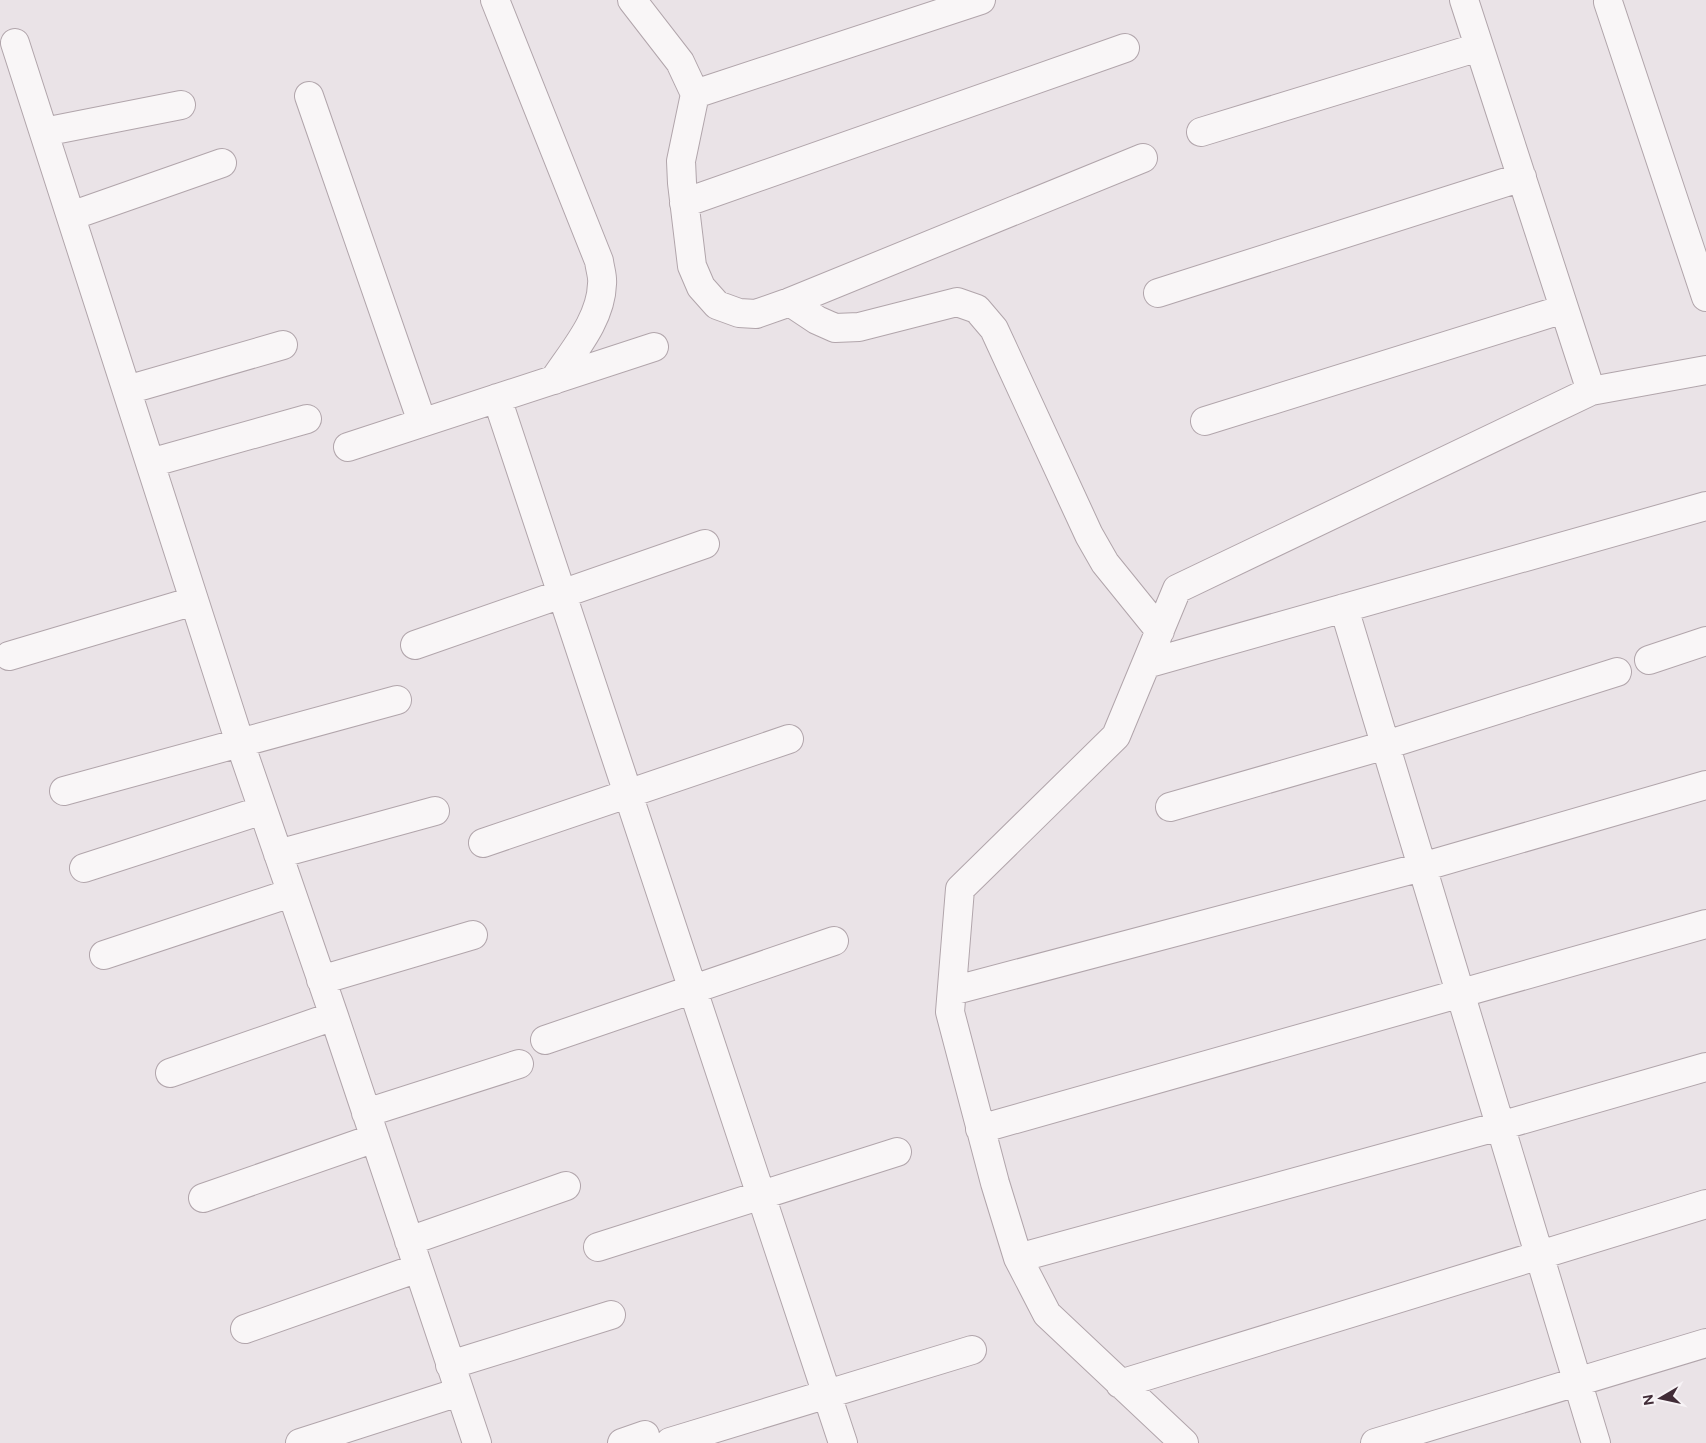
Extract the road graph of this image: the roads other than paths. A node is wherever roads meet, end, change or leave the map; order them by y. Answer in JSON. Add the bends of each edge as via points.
{"nodes":[{"id":1,"x":495,"y":0,"type":"edge"},
{"id":2,"x":632,"y":0,"type":"edge"},
{"id":3,"x":981,"y":0,"type":"edge"},
{"id":4,"x":1464,"y":0,"type":"edge"},
{"id":5,"x":1608,"y":2,"type":"dead end"},
{"id":6,"x":15,"y":43,"type":"dead end"},
{"id":7,"x":1479,"y":47,"type":"junction"},
{"id":8,"x":1126,"y":48,"type":"dead end"},
{"id":9,"x":695,"y":94,"type":"junction"},
{"id":10,"x":310,"y":96,"type":"dead end"},
{"id":11,"x":180,"y":105,"type":"dead end"},
{"id":12,"x":44,"y":132,"type":"junction"},
{"id":13,"x":1202,"y":132,"type":"dead end"},
{"id":14,"x":1143,"y":158,"type":"dead end"},
{"id":15,"x":222,"y":163,"type":"dead end"},
{"id":16,"x":1522,"y":177,"type":"junction"},
{"id":17,"x":684,"y":203,"type":"junction"},
{"id":18,"x":71,"y":216,"type":"junction"},
{"id":19,"x":1158,"y":293,"type":"dead end"},
{"id":20,"x":1706,"y":297,"type":"edge"},
{"id":21,"x":790,"y":302,"type":"junction"},
{"id":22,"x":1564,"y":309,"type":"junction"},
{"id":23,"x":283,"y":345,"type":"dead end"},
{"id":24,"x":654,"y":347,"type":"dead end"},
{"id":25,"x":1705,"y":373,"type":"edge"},
{"id":26,"x":554,"y":380,"type":"junction"},
{"id":27,"x":126,"y":390,"type":"junction"},
{"id":28,"x":1591,"y":391,"type":"junction"},
{"id":29,"x":498,"y":398,"type":"junction"},
{"id":30,"x":307,"y":419,"type":"dead end"},
{"id":31,"x":1205,"y":421,"type":"dead end"},
{"id":32,"x":422,"y":422,"type":"junction"},
{"id":33,"x":348,"y":447,"type":"dead end"},
{"id":34,"x":150,"y":463,"type":"junction"},
{"id":35,"x":1706,"y":506,"type":"edge"},
{"id":36,"x":704,"y":544,"type":"dead end"},
{"id":37,"x":562,"y":594,"type":"junction"},
{"id":38,"x":194,"y":601,"type":"junction"},
{"id":39,"x":1344,"y":608,"type":"junction"},
{"id":40,"x":1160,"y":631,"type":"junction"},
{"id":41,"x":1706,"y":641,"type":"edge"},
{"id":42,"x":416,"y":644,"type":"dead end"},
{"id":43,"x":9,"y":656,"type":"dead end"},
{"id":44,"x":1649,"y":660,"type":"dead end"},
{"id":45,"x":1146,"y":664,"type":"junction"},
{"id":46,"x":1618,"y":672,"type":"dead end"},
{"id":47,"x":397,"y":700,"type":"dead end"},
{"id":48,"x":789,"y":739,"type":"dead end"},
{"id":49,"x":240,"y":743,"type":"junction"},
{"id":50,"x":1386,"y":745,"type":"junction"},
{"id":51,"x":1706,"y":785,"type":"edge"},
{"id":52,"x":64,"y":791,"type":"dead end"},
{"id":53,"x":628,"y":793,"type":"junction"},
{"id":54,"x":1170,"y":807,"type":"dead end"},
{"id":55,"x":263,"y":810,"type":"junction"},
{"id":56,"x":435,"y":811,"type":"dead end"},
{"id":57,"x":483,"y":843,"type":"dead end"},
{"id":58,"x":278,"y":854,"type":"junction"},
{"id":59,"x":1422,"y":867,"type":"junction"},
{"id":60,"x":84,"y":868,"type":"dead end"},
{"id":61,"x":291,"y":893,"type":"junction"},
{"id":62,"x":1706,"y":924,"type":"edge"},
{"id":63,"x":473,"y":935,"type":"dead end"},
{"id":64,"x":834,"y":941,"type":"dead end"},
{"id":65,"x":104,"y":955,"type":"dead end"},
{"id":66,"x":321,"y":980,"type":"junction"},
{"id":67,"x":693,"y":989,"type":"junction"},
{"id":68,"x":952,"y":991,"type":"junction"},
{"id":69,"x":1460,"y":993,"type":"junction"},
{"id":70,"x":334,"y":1016,"type":"junction"},
{"id":71,"x":545,"y":1040,"type":"dead end"},
{"id":72,"x":519,"y":1064,"type":"dead end"},
{"id":73,"x":1706,"y":1066,"type":"edge"},
{"id":74,"x":170,"y":1073,"type":"dead end"},
{"id":75,"x":371,"y":1126,"type":"junction"},
{"id":76,"x":1500,"y":1126,"type":"junction"},
{"id":77,"x":980,"y":1128,"type":"junction"},
{"id":78,"x":897,"y":1152,"type":"dead end"},
{"id":79,"x":566,"y":1186,"type":"dead end"},
{"id":80,"x":762,"y":1195,"type":"junction"},
{"id":81,"x":202,"y":1198,"type":"dead end"},
{"id":82,"x":1706,"y":1204,"type":"edge"},
{"id":83,"x":409,"y":1240,"type":"junction"},
{"id":84,"x":598,"y":1247,"type":"dead end"},
{"id":85,"x":1539,"y":1255,"type":"junction"},
{"id":86,"x":1018,"y":1258,"type":"junction"},
{"id":87,"x":418,"y":1268,"type":"junction"},
{"id":88,"x":611,"y":1315,"type":"dead end"},
{"id":89,"x":245,"y":1329,"type":"dead end"},
{"id":90,"x":1706,"y":1343,"type":"edge"},
{"id":91,"x":972,"y":1350,"type":"dead end"},
{"id":92,"x":450,"y":1365,"type":"junction"},
{"id":93,"x":1577,"y":1382,"type":"junction"},
{"id":94,"x":1120,"y":1384,"type":"junction"},
{"id":95,"x":458,"y":1392,"type":"junction"},
{"id":96,"x":827,"y":1394,"type":"junction"},
{"id":97,"x":646,"y":1440,"type":"edge"},
{"id":98,"x":300,"y":1443,"type":"edge"},
{"id":99,"x":476,"y":1443,"type":"edge"},
{"id":100,"x":843,"y":1443,"type":"edge"},
{"id":101,"x":1184,"y":1443,"type":"edge"},
{"id":102,"x":1375,"y":1443,"type":"edge"},
{"id":103,"x":1596,"y":1443,"type":"edge"}],
"edges":[{"from":1,"to":26,"type":"street","via":[[599,261],[602,276],[599,306],[588,329]]},
{"from":2,"to":9,"type":"street","via":[[680,62]]},
{"from":3,"to":9,"type":"street"},
{"from":4,"to":7,"type":"street"},
{"from":5,"to":20,"type":"street"},
{"from":6,"to":12,"type":"street"},
{"from":7,"to":13,"type":"street"},
{"from":7,"to":16,"type":"street"},
{"from":8,"to":17,"type":"street"},
{"from":9,"to":17,"type":"street","via":[[682,161]]},
{"from":10,"to":32,"type":"street"},
{"from":11,"to":12,"type":"street"},
{"from":12,"to":18,"type":"street"},
{"from":14,"to":21,"type":"street"},
{"from":15,"to":18,"type":"street"},
{"from":16,"to":19,"type":"street"},
{"from":16,"to":22,"type":"street"},
{"from":17,"to":21,"type":"street","via":[[692,266],[701,287],[717,305],[739,313],[756,314]]},
{"from":18,"to":27,"type":"street"},
{"from":21,"to":40,"type":"street","via":[[836,328],[859,327],[957,302],[977,309],[994,329],[1093,542],[1105,563]]},
{"from":22,"to":28,"type":"street"},
{"from":22,"to":31,"type":"street"},
{"from":23,"to":27,"type":"street"},
{"from":24,"to":26,"type":"street"},
{"from":25,"to":28,"type":"street"},
{"from":26,"to":29,"type":"street"},
{"from":27,"to":34,"type":"street"},
{"from":28,"to":40,"type":"street","via":[[1177,589]]},
{"from":29,"to":32,"type":"street"},
{"from":29,"to":37,"type":"street"},
{"from":30,"to":34,"type":"street"},
{"from":32,"to":33,"type":"street"},
{"from":34,"to":38,"type":"street"},
{"from":35,"to":39,"type":"street"},
{"from":36,"to":37,"type":"street"},
{"from":37,"to":42,"type":"street"},
{"from":37,"to":53,"type":"street"},
{"from":38,"to":43,"type":"street"},
{"from":38,"to":49,"type":"street"},
{"from":39,"to":45,"type":"street"},
{"from":39,"to":50,"type":"street"},
{"from":40,"to":45,"type":"street"},
{"from":41,"to":44,"type":"street"},
{"from":45,"to":68,"type":"street","via":[[1116,736],[960,889]]},
{"from":46,"to":50,"type":"street"},
{"from":47,"to":49,"type":"street"},
{"from":48,"to":53,"type":"street"},
{"from":49,"to":52,"type":"street"},
{"from":49,"to":55,"type":"street"},
{"from":50,"to":54,"type":"street"},
{"from":50,"to":59,"type":"street"},
{"from":51,"to":59,"type":"street"},
{"from":53,"to":57,"type":"street"},
{"from":53,"to":67,"type":"street"},
{"from":55,"to":58,"type":"street"},
{"from":55,"to":60,"type":"street"},
{"from":56,"to":58,"type":"street"},
{"from":58,"to":61,"type":"street"},
{"from":59,"to":68,"type":"street"},
{"from":59,"to":69,"type":"street"},
{"from":61,"to":65,"type":"street"},
{"from":61,"to":66,"type":"street"},
{"from":62,"to":69,"type":"street"},
{"from":63,"to":66,"type":"street"},
{"from":64,"to":67,"type":"street"},
{"from":66,"to":70,"type":"street"},
{"from":67,"to":71,"type":"street"},
{"from":67,"to":80,"type":"street"},
{"from":68,"to":77,"type":"street","via":[[950,1012]]},
{"from":69,"to":76,"type":"street"},
{"from":69,"to":77,"type":"street"},
{"from":70,"to":74,"type":"street"},
{"from":70,"to":75,"type":"street"},
{"from":72,"to":75,"type":"street"},
{"from":73,"to":76,"type":"street"},
{"from":75,"to":81,"type":"street"},
{"from":75,"to":83,"type":"street"},
{"from":76,"to":85,"type":"street"},
{"from":76,"to":86,"type":"street"},
{"from":77,"to":86,"type":"street"},
{"from":78,"to":80,"type":"street"},
{"from":79,"to":83,"type":"street"},
{"from":80,"to":84,"type":"street"},
{"from":80,"to":96,"type":"street"},
{"from":82,"to":85,"type":"street"},
{"from":83,"to":87,"type":"street"},
{"from":85,"to":93,"type":"street"},
{"from":85,"to":94,"type":"street"},
{"from":86,"to":94,"type":"street","via":[[1047,1314]]},
{"from":87,"to":89,"type":"street"},
{"from":87,"to":92,"type":"street"},
{"from":88,"to":92,"type":"street"},
{"from":90,"to":93,"type":"street"},
{"from":91,"to":96,"type":"street"},
{"from":92,"to":95,"type":"street"},
{"from":93,"to":102,"type":"street"},
{"from":93,"to":103,"type":"street"},
{"from":94,"to":101,"type":"street"},
{"from":95,"to":98,"type":"street"},
{"from":95,"to":99,"type":"street"},
{"from":96,"to":97,"type":"street"},
{"from":96,"to":100,"type":"street"}]}
